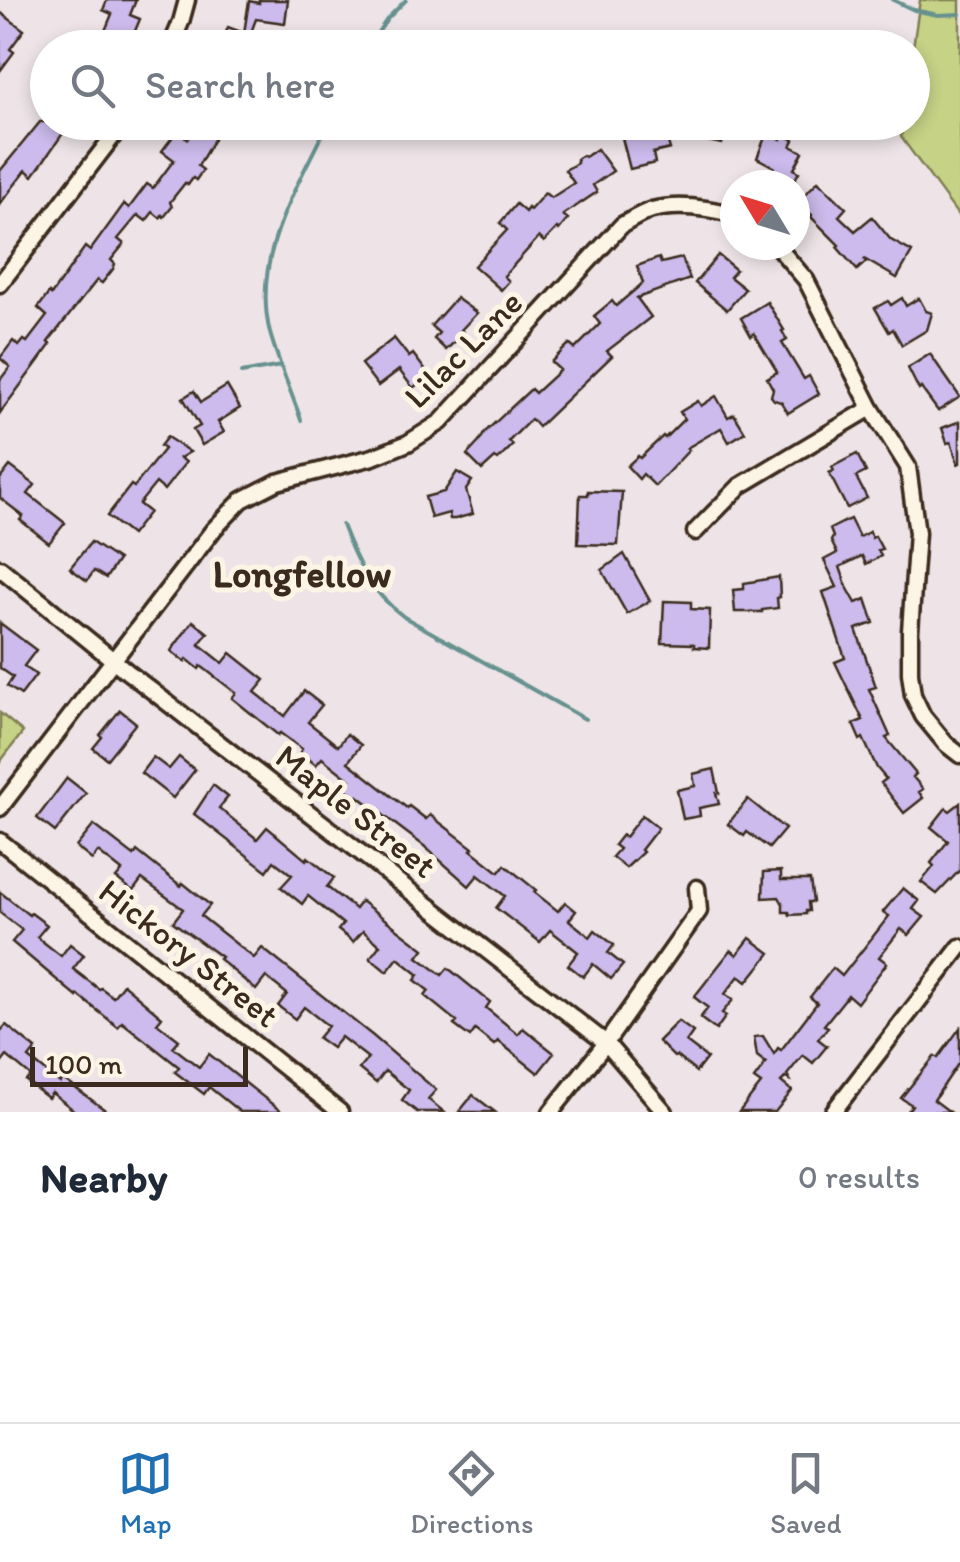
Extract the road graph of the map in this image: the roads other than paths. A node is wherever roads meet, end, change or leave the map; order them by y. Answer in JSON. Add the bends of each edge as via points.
{"nodes":[{"id":1,"x":186,"y":0,"type":"edge"},
{"id":2,"x":178,"y":30,"type":"edge"},
{"id":3,"x":110,"y":140,"type":"edge"},
{"id":4,"x":720,"y":211,"type":"edge"},
{"id":5,"x":789,"y":260,"type":"edge"},
{"id":6,"x":0,"y":284,"type":"edge"},
{"id":7,"x":871,"y":408,"type":"junction"},
{"id":8,"x":694,"y":532,"type":"dead end"},
{"id":9,"x":0,"y":568,"type":"edge"},
{"id":10,"x":113,"y":660,"type":"junction"},
{"id":11,"x":960,"y":755,"type":"edge"},
{"id":12,"x":0,"y":808,"type":"edge"},
{"id":13,"x":0,"y":841,"type":"edge"},
{"id":14,"x":697,"y":888,"type":"dead end"},
{"id":15,"x":960,"y":946,"type":"edge"},
{"id":16,"x":606,"y":1043,"type":"junction"},
{"id":17,"x":340,"y":1112,"type":"edge"},
{"id":18,"x":551,"y":1112,"type":"edge"},
{"id":19,"x":664,"y":1112,"type":"edge"},
{"id":20,"x":833,"y":1112,"type":"edge"}],
"edges":[{"from":1,"to":2,"type":"street"},
{"from":3,"to":6,"type":"street"},
{"from":4,"to":10,"type":"street","name":"Lilac Lane","via":[[652,210],[622,225],[441,422],[373,457],[277,482],[242,500]]},
{"from":5,"to":7,"type":"street","via":[[806,280]]},
{"from":7,"to":8,"type":"street","via":[[740,486]]},
{"from":7,"to":11,"type":"street","via":[[908,467],[915,512],[913,696]]},
{"from":9,"to":10,"type":"street","name":"Maple Street"},
{"from":10,"to":12,"type":"street","name":"Lilac Lane"},
{"from":10,"to":16,"type":"street","name":"Maple Street"},
{"from":13,"to":17,"type":"street","name":"Hickory Street"},
{"from":14,"to":16,"type":"street","via":[[699,911]]},
{"from":15,"to":20,"type":"street"},
{"from":16,"to":18,"type":"street"},
{"from":16,"to":19,"type":"street","name":"Maple Street"}]}
